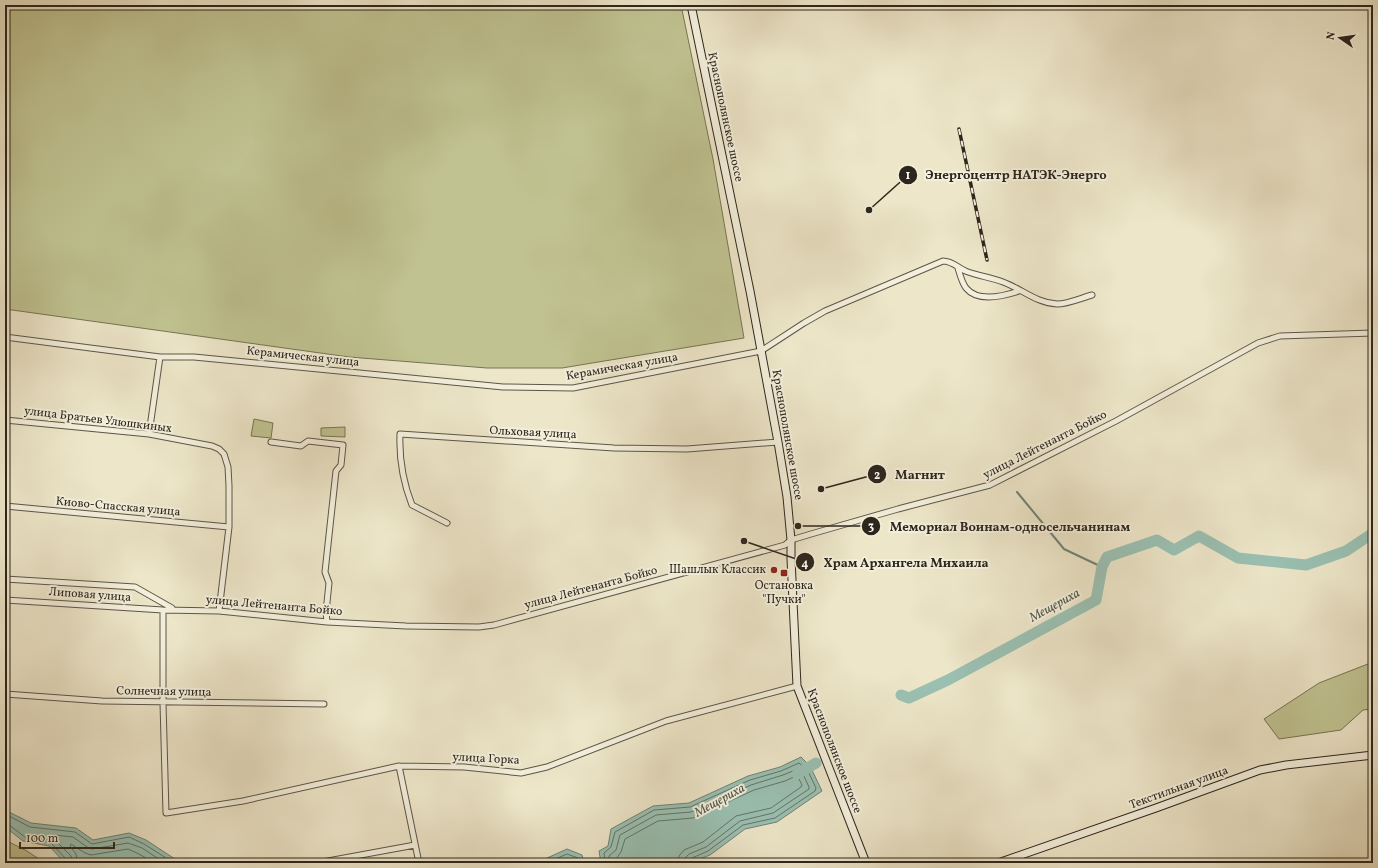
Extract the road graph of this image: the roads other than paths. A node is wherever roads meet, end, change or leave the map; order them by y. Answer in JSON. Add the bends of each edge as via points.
{"nodes":[{"id":1,"x":691,"y":5,"type":"edge"},
{"id":2,"x":958,"y":268,"type":"junction"},
{"id":3,"x":1019,"y":290,"type":"junction"},
{"id":4,"x":1092,"y":295,"type":"dead end"},
{"id":5,"x":1373,"y":333,"type":"edge"},
{"id":6,"x":5,"y":337,"type":"edge"},
{"id":7,"x":761,"y":351,"type":"junction"},
{"id":8,"x":160,"y":357,"type":"junction"},
{"id":9,"x":5,"y":420,"type":"edge"},
{"id":10,"x":149,"y":434,"type":"junction"},
{"id":11,"x":272,"y":442,"type":"dead end"},
{"id":12,"x":778,"y":442,"type":"junction"},
{"id":13,"x":5,"y":506,"type":"edge"},
{"id":14,"x":447,"y":523,"type":"dead end"},
{"id":15,"x":229,"y":527,"type":"junction"},
{"id":16,"x":792,"y":540,"type":"junction"},
{"id":17,"x":5,"y":579,"type":"edge"},
{"id":18,"x":5,"y":600,"type":"edge"},
{"id":19,"x":173,"y":609,"type":"junction"},
{"id":20,"x":163,"y":610,"type":"junction"},
{"id":21,"x":219,"y":611,"type":"junction"},
{"id":22,"x":327,"y":622,"type":"junction"},
{"id":23,"x":797,"y":686,"type":"junction"},
{"id":24,"x":5,"y":694,"type":"edge"},
{"id":25,"x":163,"y":702,"type":"junction"},
{"id":26,"x":324,"y":704,"type":"dead end"},
{"id":27,"x":1373,"y":755,"type":"edge"},
{"id":28,"x":399,"y":766,"type":"junction"},
{"id":29,"x":415,"y":845,"type":"junction"},
{"id":30,"x":317,"y":863,"type":"edge"},
{"id":31,"x":419,"y":863,"type":"edge"},
{"id":32,"x":866,"y":863,"type":"edge"},
{"id":33,"x":998,"y":863,"type":"edge"}],
"edges":[{"from":1,"to":7,"type":"main road","name":"Краснополянское шоссе"},
{"from":2,"to":3,"type":"street","name":"Керамическая улица","via":[[1004,282]]},
{"from":2,"to":3,"type":"street","via":[[966,288],[980,296],[999,296]]},
{"from":2,"to":7,"type":"street","name":"Керамическая улица","via":[[947,261],[938,262],[825,312]]},
{"from":3,"to":4,"type":"street","name":"Керамическая улица","via":[[1034,299],[1057,304]]},
{"from":5,"to":16,"type":"street","name":"улица Лейтенанта Бойко","via":[[1271,338],[990,485]]},
{"from":6,"to":8,"type":"street","name":"Керамическая улица"},
{"from":7,"to":8,"type":"street","name":"Керамическая улица","via":[[573,388],[503,387],[202,358]]},
{"from":7,"to":12,"type":"main road","name":"Краснополянское шоссе"},
{"from":8,"to":10,"type":"street"},
{"from":9,"to":10,"type":"street","name":"улица Братьев Улюшкиных"},
{"from":10,"to":15,"type":"street","name":"улица Братьев Улюшкиных","via":[[212,446],[224,454],[228,466]]},
{"from":11,"to":22,"type":"street","via":[[301,446],[308,442],[343,445],[341,465],[336,472],[325,572],[329,583]]},
{"from":12,"to":14,"type":"street","name":"Ольховая улица","via":[[687,449],[614,448],[400,434],[399,452],[403,477],[412,505]]},
{"from":12,"to":16,"type":"main road","name":"Краснополянское шоссе"},
{"from":13,"to":15,"type":"street","name":"Киово-Спасская улица"},
{"from":15,"to":21,"type":"street"},
{"from":16,"to":22,"type":"street","name":"улица Лейтенанта Бойко","via":[[785,545],[494,625],[406,626]]},
{"from":16,"to":23,"type":"main road","name":"Краснополянское шоссе"},
{"from":17,"to":19,"type":"street","via":[[135,587]]},
{"from":18,"to":20,"type":"street","name":"Липовая улица"},
{"from":19,"to":20,"type":"street","name":"Липовая улица"},
{"from":19,"to":21,"type":"street","name":"улица Лейтенанта Бойко"},
{"from":20,"to":25,"type":"street"},
{"from":21,"to":22,"type":"street","name":"улица Лейтенанта Бойко"},
{"from":23,"to":28,"type":"street","name":"улица Горка","via":[[666,721],[547,766],[521,773],[464,767]]},
{"from":23,"to":32,"type":"main road","name":"Краснополянское шоссе"},
{"from":24,"to":25,"type":"street","name":"Солнечная улица","via":[[102,701]]},
{"from":25,"to":26,"type":"street","name":"Солнечная улица"},
{"from":25,"to":28,"type":"street","name":"улица Горка","via":[[166,813],[243,801]]},
{"from":27,"to":33,"type":"main road","name":"Текстильная улица","via":[[1260,770]]},
{"from":28,"to":29,"type":"street"},
{"from":29,"to":30,"type":"street"},
{"from":29,"to":31,"type":"street"}]}
